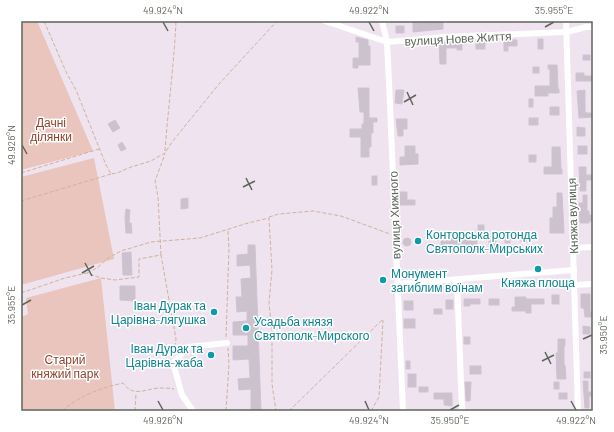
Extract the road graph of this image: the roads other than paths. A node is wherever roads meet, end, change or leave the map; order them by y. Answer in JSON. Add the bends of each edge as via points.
{"nodes":[{"id":1,"x":325,"y":21,"type":"edge"},
{"id":2,"x":382,"y":21,"type":"edge"},
{"id":3,"x":566,"y":21,"type":"edge"},
{"id":4,"x":593,"y":27,"type":"edge"},
{"id":5,"x":567,"y":32,"type":"junction"},
{"id":6,"x":387,"y":42,"type":"junction"},
{"id":7,"x":593,"y":247,"type":"edge"},
{"id":8,"x":573,"y":248,"type":"junction"},
{"id":9,"x":574,"y":270,"type":"junction"},
{"id":10,"x":457,"y":280,"type":"junction"},
{"id":11,"x":397,"y":284,"type":"junction"},
{"id":12,"x":593,"y":284,"type":"edge"},
{"id":13,"x":574,"y":286,"type":"junction"},
{"id":14,"x":227,"y":343,"type":"road end"},
{"id":15,"x":193,"y":411,"type":"edge"},
{"id":16,"x":403,"y":411,"type":"edge"},
{"id":17,"x":462,"y":411,"type":"edge"},
{"id":18,"x":578,"y":411,"type":"edge"}],
"edges":[{"from":1,"to":6,"type":"street","name":"вулиця Нове Життя"},
{"from":2,"to":6,"type":"street","name":"вулиця Хижного"},
{"from":3,"to":5,"type":"street","name":"Княжа вулиця"},
{"from":4,"to":5,"type":"street","name":"вулиця Нове Життя"},
{"from":5,"to":6,"type":"street","name":"вулиця Нове Життя"},
{"from":5,"to":8,"type":"street","name":"Княжа вулиця"},
{"from":6,"to":11,"type":"street","name":"вулиця Хижного"},
{"from":7,"to":8,"type":"street"},
{"from":8,"to":9,"type":"street","name":"Княжа вулиця"},
{"from":9,"to":10,"type":"street"},
{"from":9,"to":13,"type":"street","name":"Княжа вулиця"},
{"from":10,"to":11,"type":"street"},
{"from":10,"to":17,"type":"street"},
{"from":11,"to":16,"type":"street","name":"вулиця Хижного"},
{"from":12,"to":13,"type":"street"},
{"from":13,"to":18,"type":"street","name":"Княжа вулиця"},
{"from":14,"to":15,"type":"street","via":[[188,347],[173,363],[182,395]]}]}
